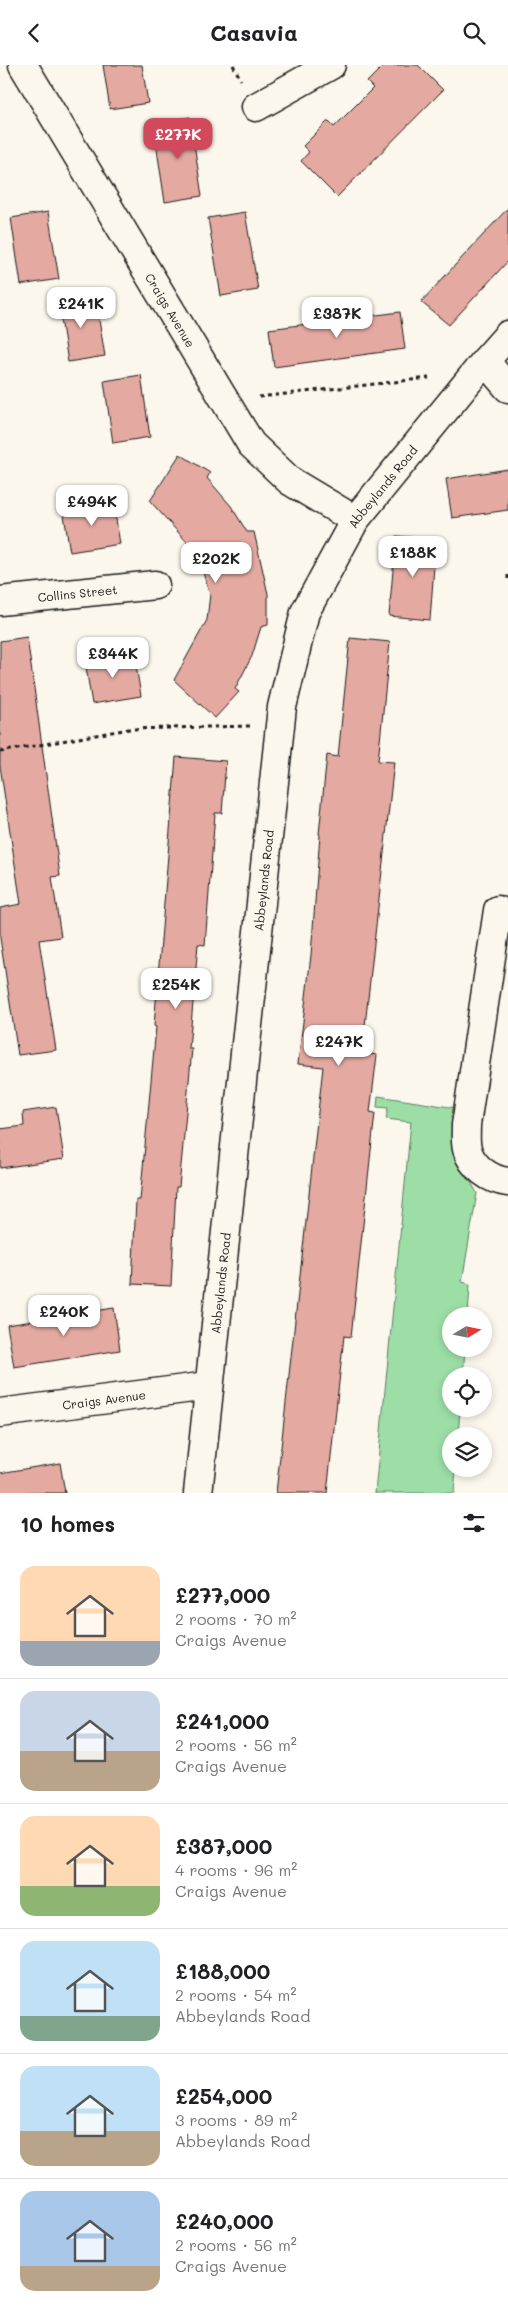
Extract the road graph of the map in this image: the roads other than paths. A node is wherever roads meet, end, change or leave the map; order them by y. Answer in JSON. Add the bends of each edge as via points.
{"nodes":[{"id":1,"x":23,"y":65,"type":"edge"},
{"id":2,"x":331,"y":65,"type":"edge"},
{"id":3,"x":256,"y":107,"type":"dead end"},
{"id":4,"x":508,"y":335,"type":"edge"},
{"id":5,"x":480,"y":367,"type":"junction"},
{"id":6,"x":508,"y":388,"type":"edge"},
{"id":7,"x":356,"y":520,"type":"junction"},
{"id":8,"x":155,"y":585,"type":"dead end"},
{"id":9,"x":0,"y":601,"type":"edge"},
{"id":10,"x":498,"y":910,"type":"dead end"},
{"id":11,"x":508,"y":1182,"type":"edge"},
{"id":12,"x":208,"y":1387,"type":"junction"},
{"id":13,"x":0,"y":1413,"type":"edge"},
{"id":14,"x":198,"y":1493,"type":"edge"}],
"edges":[{"from":1,"to":7,"type":"street","name":"Craigs Avenue","via":[[252,444],[290,481]]},
{"from":2,"to":3,"type":"street"},
{"from":4,"to":5,"type":"street","name":"Abbeylands Road"},
{"from":5,"to":6,"type":"street"},
{"from":5,"to":7,"type":"street","name":"Abbeylands Road"},
{"from":7,"to":12,"type":"street","name":"Abbeylands Road","via":[[305,611],[282,707]]},
{"from":8,"to":9,"type":"street","name":"Collins Street"},
{"from":10,"to":11,"type":"street","via":[[466,1125],[467,1149],[479,1169],[500,1182]]},
{"from":12,"to":13,"type":"street","name":"Craigs Avenue"},
{"from":12,"to":14,"type":"street","name":"Abbeylands Road"}]}
